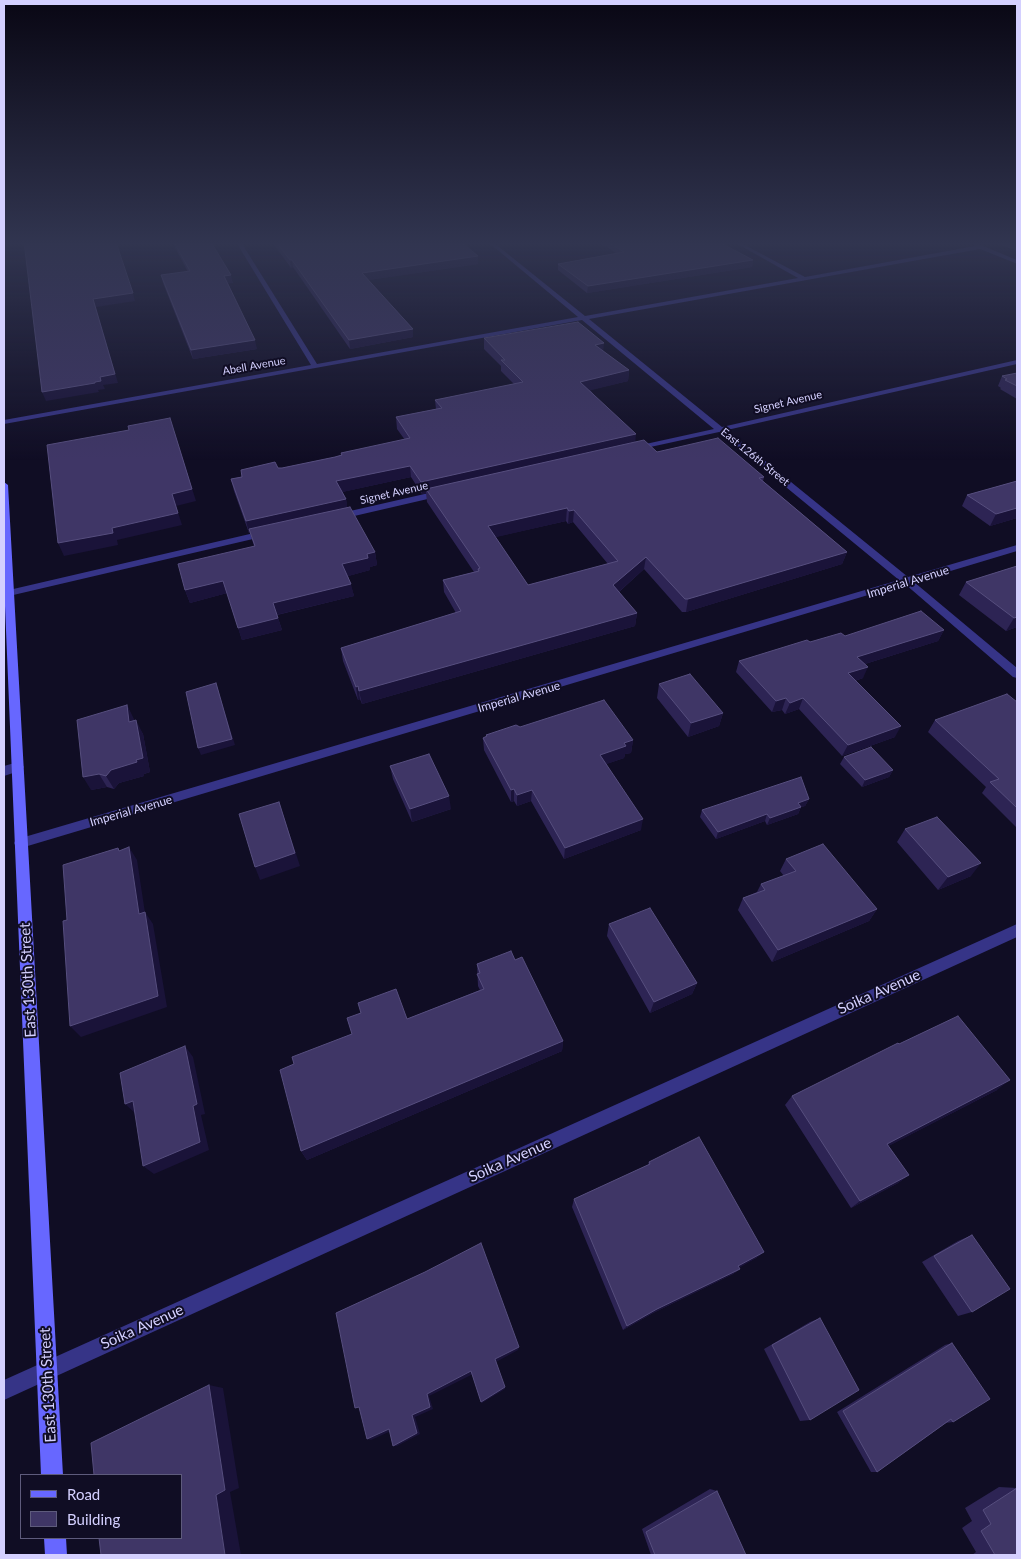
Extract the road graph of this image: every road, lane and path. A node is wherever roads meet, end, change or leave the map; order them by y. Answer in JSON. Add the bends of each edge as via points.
{"nodes":[{"id":1,"x":283,"y":315,"type":"edge"},
{"id":2,"x":579,"y":315,"type":"edge"},
{"id":3,"x":607,"y":315,"type":"edge"},
{"id":4,"x":584,"y":319,"type":"junction"},
{"id":5,"x":1017,"y":362,"type":"edge"},
{"id":6,"x":315,"y":366,"type":"junction"},
{"id":7,"x":4,"y":422,"type":"edge"},
{"id":8,"x":721,"y":429,"type":"junction"},
{"id":9,"x":628,"y":450,"type":"edge"},
{"id":10,"x":4,"y":486,"type":"edge"},
{"id":11,"x":453,"y":491,"type":"edge"},
{"id":12,"x":327,"y":520,"type":"edge"},
{"id":13,"x":278,"y":531,"type":"edge"},
{"id":14,"x":1017,"y":548,"type":"edge"},
{"id":15,"x":908,"y":582,"type":"junction"},
{"id":16,"x":9,"y":592,"type":"junction"},
{"id":17,"x":1017,"y":674,"type":"edge"},
{"id":18,"x":11,"y":769,"type":"edge"},
{"id":19,"x":21,"y":843,"type":"junction"},
{"id":20,"x":1017,"y":930,"type":"edge"},
{"id":21,"x":47,"y":1370,"type":"junction"},
{"id":22,"x":4,"y":1390,"type":"edge"},
{"id":23,"x":52,"y":1474,"type":"edge"},
{"id":24,"x":55,"y":1539,"type":"edge"},
{"id":25,"x":56,"y":1555,"type":"edge"}],
"edges":[{"from":1,"to":6,"type":"street"},
{"from":2,"to":4,"type":"street","name":"East 126th Street"},
{"from":3,"to":4,"type":"street","name":"Abell Avenue"},
{"from":4,"to":6,"type":"street","name":"Abell Avenue"},
{"from":4,"to":8,"type":"street","name":"East 126th Street"},
{"from":5,"to":8,"type":"street","name":"Signet Avenue"},
{"from":6,"to":7,"type":"street","name":"Abell Avenue"},
{"from":8,"to":9,"type":"street","name":"Signet Avenue"},
{"from":8,"to":15,"type":"street","name":"East 126th Street"},
{"from":10,"to":16,"type":"street","name":"East 130th Street"},
{"from":11,"to":12,"type":"street","name":"Signet Avenue"},
{"from":13,"to":16,"type":"street"},
{"from":14,"to":15,"type":"street","name":"Imperial Avenue"},
{"from":15,"to":17,"type":"street","name":"East 126th Street"},
{"from":15,"to":19,"type":"street","name":"Imperial Avenue"},
{"from":16,"to":18,"type":"street","name":"East 130th Street"},
{"from":18,"to":19,"type":"street","name":"East 130th Street"},
{"from":19,"to":21,"type":"street","name":"East 130th Street"},
{"from":20,"to":21,"type":"street","name":"Soika Avenue"},
{"from":21,"to":22,"type":"street","name":"Soika Avenue"},
{"from":21,"to":23,"type":"street","name":"East 130th Street"},
{"from":24,"to":25,"type":"street"}]}
